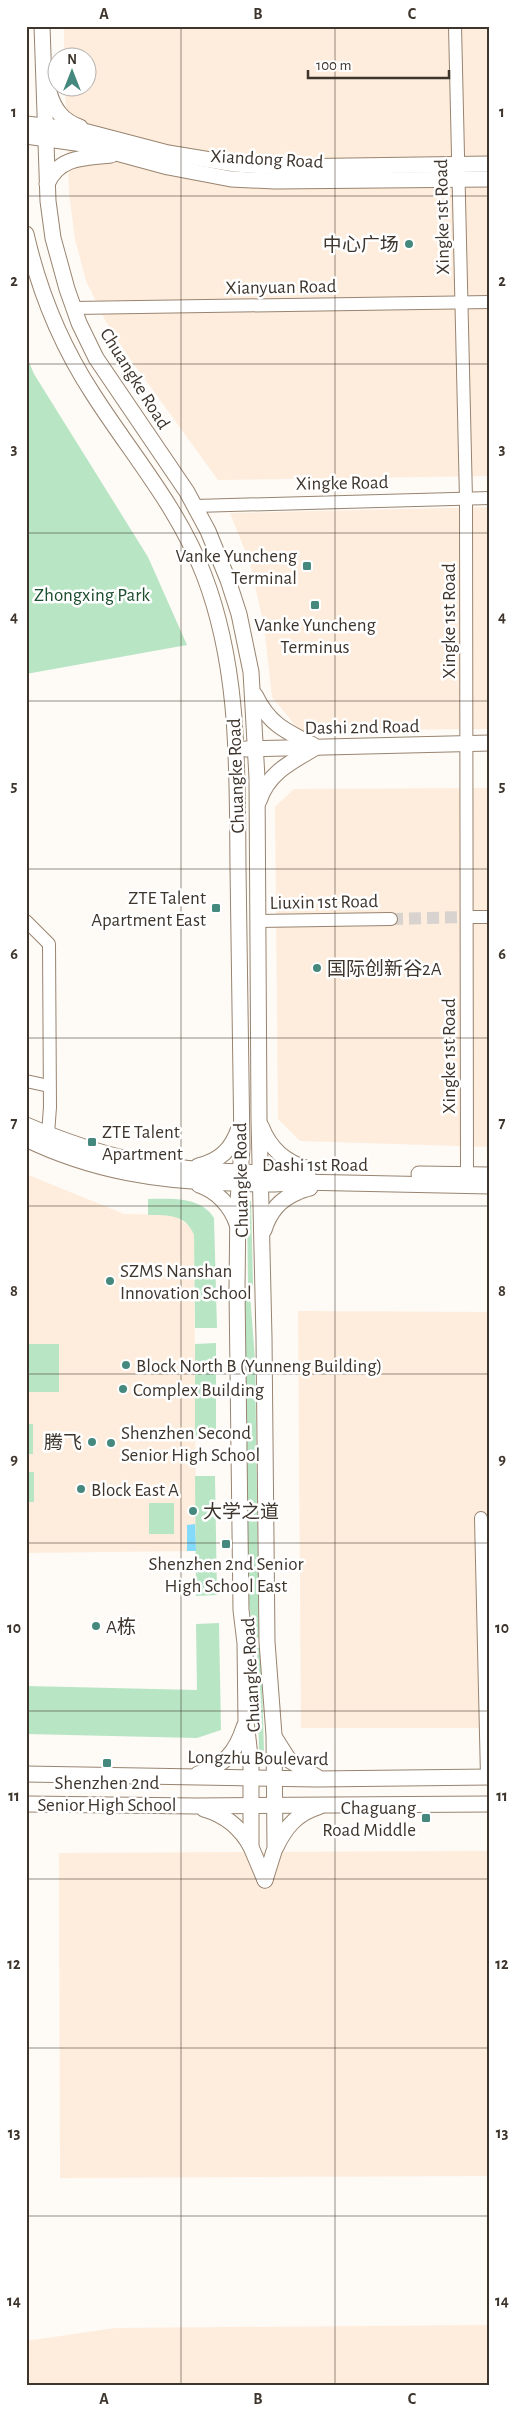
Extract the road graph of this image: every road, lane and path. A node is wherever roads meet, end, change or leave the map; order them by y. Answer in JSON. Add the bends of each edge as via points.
{"nodes":[{"id":1,"x":42,"y":26,"type":"edge"},
{"id":2,"x":455,"y":26,"type":"edge"},
{"id":3,"x":44,"y":72,"type":"junction"},
{"id":4,"x":26,"y":124,"type":"edge"},
{"id":5,"x":46,"y":132,"type":"junction"},
{"id":6,"x":100,"y":135,"type":"junction"},
{"id":7,"x":26,"y":136,"type":"edge"},
{"id":8,"x":123,"y":154,"type":"junction"},
{"id":9,"x":490,"y":164,"type":"edge"},
{"id":10,"x":459,"y":172,"type":"junction"},
{"id":11,"x":490,"y":179,"type":"edge"},
{"id":12,"x":47,"y":184,"type":"junction"},
{"id":13,"x":26,"y":234,"type":"edge"},
{"id":14,"x":490,"y":302,"type":"edge"},
{"id":15,"x":462,"y":303,"type":"junction"},
{"id":16,"x":73,"y":308,"type":"junction"},
{"id":17,"x":490,"y":498,"type":"edge"},
{"id":18,"x":466,"y":499,"type":"junction"},
{"id":19,"x":195,"y":506,"type":"junction"},
{"id":20,"x":252,"y":690,"type":"junction"},
{"id":21,"x":467,"y":743,"type":"junction"},
{"id":22,"x":490,"y":743,"type":"edge"},
{"id":23,"x":317,"y":747,"type":"junction"},
{"id":24,"x":255,"y":748,"type":"junction"},
{"id":25,"x":236,"y":749,"type":"junction"},
{"id":26,"x":257,"y":807,"type":"junction"},
{"id":27,"x":467,"y":917,"type":"junction"},
{"id":28,"x":490,"y":917,"type":"edge"},
{"id":29,"x":391,"y":918,"type":"tunnel mouth"},
{"id":30,"x":26,"y":921,"type":"edge"},
{"id":31,"x":257,"y":921,"type":"junction"},
{"id":32,"x":26,"y":1081,"type":"edge"},
{"id":33,"x":49,"y":1086,"type":"junction"},
{"id":34,"x":242,"y":1117,"type":"junction"},
{"id":35,"x":259,"y":1119,"type":"junction"},
{"id":36,"x":26,"y":1125,"type":"edge"},
{"id":37,"x":48,"y":1134,"type":"junction"},
{"id":38,"x":26,"y":1139,"type":"edge"},
{"id":39,"x":183,"y":1167,"type":"junction"},
{"id":40,"x":322,"y":1174,"type":"junction"},
{"id":41,"x":467,"y":1175,"type":"junction"},
{"id":42,"x":490,"y":1175,"type":"edge"},
{"id":43,"x":241,"y":1177,"type":"junction"},
{"id":44,"x":260,"y":1178,"type":"junction"},
{"id":45,"x":188,"y":1182,"type":"junction"},
{"id":46,"x":298,"y":1182,"type":"junction"},
{"id":47,"x":427,"y":1185,"type":"junction"},
{"id":48,"x":490,"y":1186,"type":"edge"},
{"id":49,"x":238,"y":1228,"type":"junction"},
{"id":50,"x":262,"y":1239,"type":"junction"},
{"id":51,"x":237,"y":1290,"type":"junction"},
{"id":52,"x":263,"y":1290,"type":"junction"},
{"id":53,"x":481,"y":1518,"type":"dead end"},
{"id":54,"x":245,"y":1642,"type":"junction"},
{"id":55,"x":267,"y":1642,"type":"junction"},
{"id":56,"x":246,"y":1721,"type":"junction"},
{"id":57,"x":274,"y":1735,"type":"junction"},
{"id":58,"x":26,"y":1774,"type":"edge"},
{"id":59,"x":183,"y":1776,"type":"junction"},
{"id":60,"x":488,"y":1777,"type":"edge"},
{"id":61,"x":251,"y":1778,"type":"junction"},
{"id":62,"x":274,"y":1778,"type":"junction"},
{"id":63,"x":326,"y":1779,"type":"junction"},
{"id":64,"x":26,"y":1804,"type":"edge"},
{"id":65,"x":490,"y":1804,"type":"edge"},
{"id":66,"x":275,"y":1805,"type":"junction"},
{"id":67,"x":328,"y":1805,"type":"junction"},
{"id":68,"x":196,"y":1806,"type":"junction"},
{"id":69,"x":251,"y":1806,"type":"junction"},
{"id":70,"x":251,"y":1847,"type":"junction"},
{"id":71,"x":275,"y":1848,"type":"junction"}],
"edges":[{"from":1,"to":3,"type":"main road","name":"Chuangke Road"},
{"from":2,"to":10,"type":"street","name":"Xingke 1st Road"},
{"from":3,"to":5,"type":"main road","name":"Chuangke Road"},
{"from":3,"to":6,"type":"main road","via":[[52,103],[59,113],[75,126]]},
{"from":4,"to":5,"type":"main road"},
{"from":5,"to":6,"type":"main road","name":"Xiandong Road"},
{"from":5,"to":7,"type":"main road"},
{"from":5,"to":8,"type":"main road","name":"Xiandong Road"},
{"from":5,"to":12,"type":"main road","name":"Chuangke Road"},
{"from":6,"to":10,"type":"main road","name":"Xiandong Road","via":[[168,153],[235,164]]},
{"from":8,"to":10,"type":"main road","name":"Xiandong Road","via":[[198,174],[231,179],[275,181]]},
{"from":8,"to":12,"type":"main road","via":[[70,160],[58,167]]},
{"from":9,"to":10,"type":"main road","name":"Xiandong Road"},
{"from":10,"to":11,"type":"main road","name":"Xiandong Road"},
{"from":10,"to":15,"type":"street","name":"Xingke 1st Road"},
{"from":12,"to":16,"type":"main road","name":"Chuangke Road","via":[[53,238]]},
{"from":13,"to":25,"type":"main road","name":"Chuangke Road","via":[[43,296],[66,348],[104,411],[165,496],[198,560],[212,597],[228,662]]},
{"from":14,"to":15,"type":"street","name":"Xianyuan Road"},
{"from":15,"to":16,"type":"street","name":"Xianyuan Road"},
{"from":15,"to":18,"type":"street","name":"Xingke 1st Road"},
{"from":16,"to":19,"type":"main road","name":"Chuangke Road","via":[[105,373]]},
{"from":17,"to":18,"type":"street","name":"Xingke Road"},
{"from":18,"to":19,"type":"street","name":"Xingke Road"},
{"from":18,"to":21,"type":"street","name":"Xingke 1st Road"},
{"from":19,"to":20,"type":"main road","name":"Chuangke Road","via":[[216,548],[240,614]]},
{"from":20,"to":23,"type":"main road","via":[[266,716],[275,724]]},
{"from":20,"to":24,"type":"main road","name":"Chuangke Road"},
{"from":21,"to":22,"type":"main road","name":"Dashi 2nd Road"},
{"from":21,"to":23,"type":"main road","name":"Dashi 2nd Road"},
{"from":21,"to":27,"type":"street","name":"Xingke 1st Road"},
{"from":23,"to":24,"type":"main road","name":"Dashi 2nd Road"},
{"from":23,"to":26,"type":"main road","via":[[274,774],[264,787]]},
{"from":24,"to":25,"type":"main road","name":"Dashi 2nd Road"},
{"from":24,"to":26,"type":"main road","name":"Chuangke Road"},
{"from":25,"to":34,"type":"main road","name":"Chuangke Road"},
{"from":26,"to":31,"type":"main road","name":"Chuangke Road"},
{"from":27,"to":28,"type":"street"},
{"from":27,"to":41,"type":"street","name":"Xingke 1st Road"},
{"from":29,"to":31,"type":"street","name":"Liuxin 1st Road"},
{"from":30,"to":33,"type":"street","via":[[49,944]]},
{"from":31,"to":35,"type":"main road","name":"Chuangke Road"},
{"from":32,"to":33,"type":"street"},
{"from":33,"to":37,"type":"street"},
{"from":34,"to":39,"type":"main road","via":[[234,1141],[221,1157],[204,1165]]},
{"from":34,"to":43,"type":"main road","name":"Chuangke Road"},
{"from":35,"to":40,"type":"main road","via":[[270,1144],[284,1159]]},
{"from":35,"to":44,"type":"main road","name":"Chuangke Road"},
{"from":36,"to":37,"type":"main road","name":"Dashi 1st Road"},
{"from":37,"to":39,"type":"main road","name":"Dashi 1st Road","via":[[118,1157]]},
{"from":38,"to":45,"type":"main road","name":"Dashi 1st Road","via":[[70,1158],[107,1169]]},
{"from":39,"to":43,"type":"main road","name":"Dashi 1st Road"},
{"from":40,"to":41,"type":"main road","name":"Dashi 1st Road"},
{"from":40,"to":44,"type":"main road","name":"Dashi 1st Road"},
{"from":41,"to":42,"type":"main road","name":"Dashi 1st Road"},
{"from":41,"to":47,"type":"street"},
{"from":43,"to":44,"type":"main road","name":"Dashi 1st Road"},
{"from":43,"to":45,"type":"main road","name":"Dashi 1st Road"},
{"from":43,"to":49,"type":"main road","name":"Chuangke Road"},
{"from":44,"to":46,"type":"main road","name":"Dashi 1st Road","via":[[275,1185]]},
{"from":44,"to":50,"type":"main road","name":"Chuangke Road"},
{"from":45,"to":49,"type":"main road","via":[[219,1196],[233,1213]]},
{"from":46,"to":47,"type":"main road","name":"Dashi 1st Road"},
{"from":46,"to":50,"type":"main road","via":[[312,1188],[294,1193],[280,1203],[268,1218]]},
{"from":47,"to":48,"type":"main road","name":"Dashi 1st Road"},
{"from":49,"to":51,"type":"main road","name":"Chuangke Road"},
{"from":50,"to":52,"type":"main road","name":"Chuangke Road"},
{"from":51,"to":52,"type":"main road"},
{"from":51,"to":54,"type":"main road","name":"Chuangke Road","via":[[241,1610]]},
{"from":52,"to":55,"type":"main road","name":"Chuangke Road"},
{"from":53,"to":60,"type":"street"},
{"from":54,"to":55,"type":"main road"},
{"from":54,"to":56,"type":"main road","name":"Chuangke Road"},
{"from":55,"to":57,"type":"main road","name":"Chuangke Road"},
{"from":56,"to":59,"type":"main road","via":[[237,1746],[227,1759],[210,1770]]},
{"from":56,"to":61,"type":"main road","name":"Chuangke Road"},
{"from":57,"to":62,"type":"main road","name":"Chuangke Road"},
{"from":57,"to":63,"type":"main road","via":[[290,1761],[307,1773]]},
{"from":58,"to":59,"type":"main road","name":"Longzhu Boulevard"},
{"from":59,"to":61,"type":"main road","name":"Longzhu Boulevard"},
{"from":60,"to":63,"type":"main road","name":"Longzhu Boulevard"},
{"from":61,"to":62,"type":"main road","name":"Longzhu Boulevard"},
{"from":61,"to":69,"type":"main road","name":"Chuangke Road"},
{"from":62,"to":63,"type":"main road","name":"Longzhu Boulevard"},
{"from":62,"to":66,"type":"main road","name":"Chuangke Road"},
{"from":64,"to":68,"type":"main road"},
{"from":65,"to":67,"type":"main road"},
{"from":66,"to":67,"type":"main road"},
{"from":66,"to":69,"type":"main road"},
{"from":66,"to":71,"type":"main road","name":"Chuangke Road"},
{"from":67,"to":71,"type":"main road","via":[[314,1808],[296,1819],[284,1830]]},
{"from":68,"to":69,"type":"main road"},
{"from":68,"to":70,"type":"main road","via":[[217,1812],[227,1819],[242,1832]]},
{"from":69,"to":70,"type":"main road","name":"Chuangke Road"},
{"from":70,"to":71,"type":"main road","name":"Chuangke Road","via":[[265,1880]]}]}
